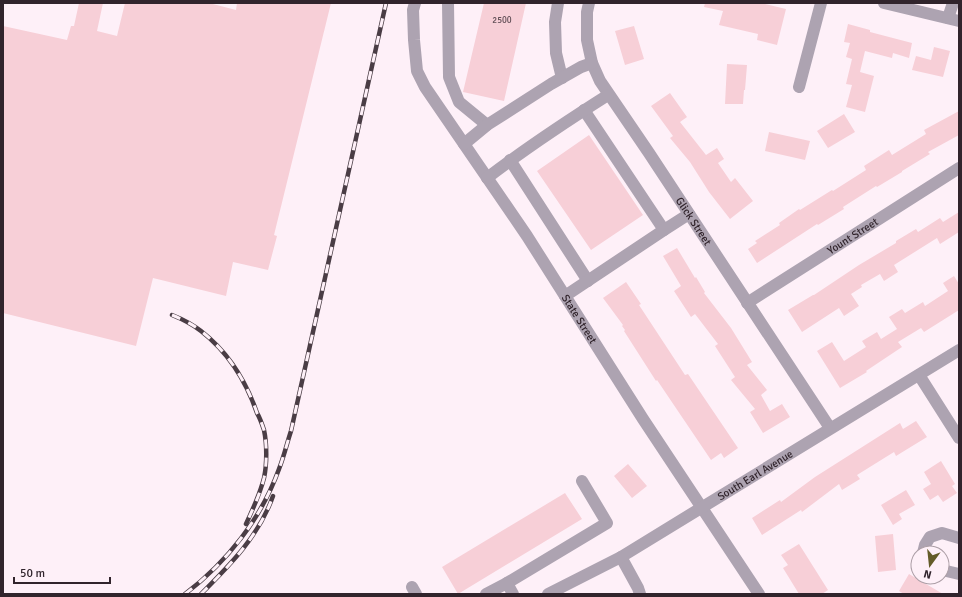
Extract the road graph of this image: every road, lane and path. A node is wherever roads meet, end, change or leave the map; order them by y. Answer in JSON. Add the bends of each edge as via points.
{"nodes":[{"id":1,"x":415,"y":3,"type":"edge"},
{"id":2,"x":448,"y":3,"type":"edge"},
{"id":3,"x":558,"y":3,"type":"edge"},
{"id":4,"x":589,"y":3,"type":"edge"},
{"id":5,"x":820,"y":3,"type":"edge"},
{"id":6,"x":884,"y":3,"type":"edge"},
{"id":7,"x":953,"y":3,"type":"edge"},
{"id":8,"x":954,"y":20,"type":"edge"},
{"id":9,"x":592,"y":63,"type":"junction"},
{"id":10,"x":562,"y":78,"type":"junction"},
{"id":11,"x":799,"y":87,"type":"dead end"},
{"id":12,"x":608,"y":95,"type":"junction"},
{"id":13,"x":584,"y":110,"type":"junction"},
{"id":14,"x":487,"y":125,"type":"junction"},
{"id":15,"x":464,"y":144,"type":"junction"},
{"id":16,"x":510,"y":160,"type":"junction"},
{"id":17,"x":959,"y":168,"type":"edge"},
{"id":18,"x":487,"y":178,"type":"junction"},
{"id":19,"x":689,"y":214,"type":"junction"},
{"id":20,"x":664,"y":230,"type":"junction"},
{"id":21,"x":588,"y":281,"type":"junction"},
{"id":22,"x":565,"y":296,"type":"junction"},
{"id":23,"x":746,"y":303,"type":"junction"},
{"id":24,"x":959,"y":350,"type":"edge"},
{"id":25,"x":919,"y":375,"type":"junction"},
{"id":26,"x":830,"y":428,"type":"junction"},
{"id":27,"x":959,"y":438,"type":"edge"},
{"id":28,"x":582,"y":481,"type":"dead end"},
{"id":29,"x":702,"y":507,"type":"junction"},
{"id":30,"x":959,"y":538,"type":"edge"},
{"id":31,"x":925,"y":545,"type":"edge"},
{"id":32,"x":621,"y":557,"type":"junction"},
{"id":33,"x":507,"y":583,"type":"junction"},
{"id":34,"x":486,"y":594,"type":"edge"},
{"id":35,"x":513,"y":594,"type":"edge"},
{"id":36,"x":548,"y":594,"type":"edge"},
{"id":37,"x":640,"y":594,"type":"edge"},
{"id":38,"x":759,"y":594,"type":"edge"}],
"edges":[{"from":1,"to":15,"type":"street","name":"State Street","via":[[413,10],[417,71]]},
{"from":2,"to":14,"type":"street","via":[[450,78],[459,102]]},
{"from":3,"to":10,"type":"street","via":[[554,22],[556,53]]},
{"from":4,"to":9,"type":"street","name":"Glick Street","via":[[587,40]]},
{"from":5,"to":11,"type":"street"},
{"from":6,"to":8,"type":"street"},
{"from":7,"to":8,"type":"street"},
{"from":9,"to":10,"type":"street"},
{"from":9,"to":12,"type":"street","name":"Glick Street"},
{"from":10,"to":14,"type":"street"},
{"from":12,"to":13,"type":"street"},
{"from":12,"to":19,"type":"street","name":"Glick Street"},
{"from":13,"to":16,"type":"street"},
{"from":13,"to":20,"type":"street"},
{"from":14,"to":15,"type":"street"},
{"from":15,"to":18,"type":"street","name":"State Street"},
{"from":16,"to":18,"type":"street"},
{"from":16,"to":21,"type":"street"},
{"from":17,"to":23,"type":"street","name":"Yount Street"},
{"from":18,"to":22,"type":"street","name":"State Street"},
{"from":19,"to":20,"type":"street"},
{"from":19,"to":23,"type":"street","name":"Glick Street"},
{"from":20,"to":21,"type":"street"},
{"from":21,"to":22,"type":"street"},
{"from":22,"to":29,"type":"street","name":"State Street"},
{"from":23,"to":26,"type":"street","name":"Glick Street"},
{"from":24,"to":25,"type":"street","name":"South Earl Avenue"},
{"from":25,"to":26,"type":"street","name":"South Earl Avenue"},
{"from":25,"to":27,"type":"street"},
{"from":26,"to":29,"type":"street","name":"South Earl Avenue"},
{"from":28,"to":33,"type":"street","via":[[607,523]]},
{"from":29,"to":32,"type":"street","name":"South Earl Avenue"},
{"from":29,"to":38,"type":"street","name":"State Street"},
{"from":30,"to":31,"type":"street","via":[[942,533],[930,537]]},
{"from":32,"to":36,"type":"street","name":"South Earl Avenue"},
{"from":32,"to":37,"type":"street"},
{"from":33,"to":34,"type":"street"},
{"from":33,"to":35,"type":"street"}]}
